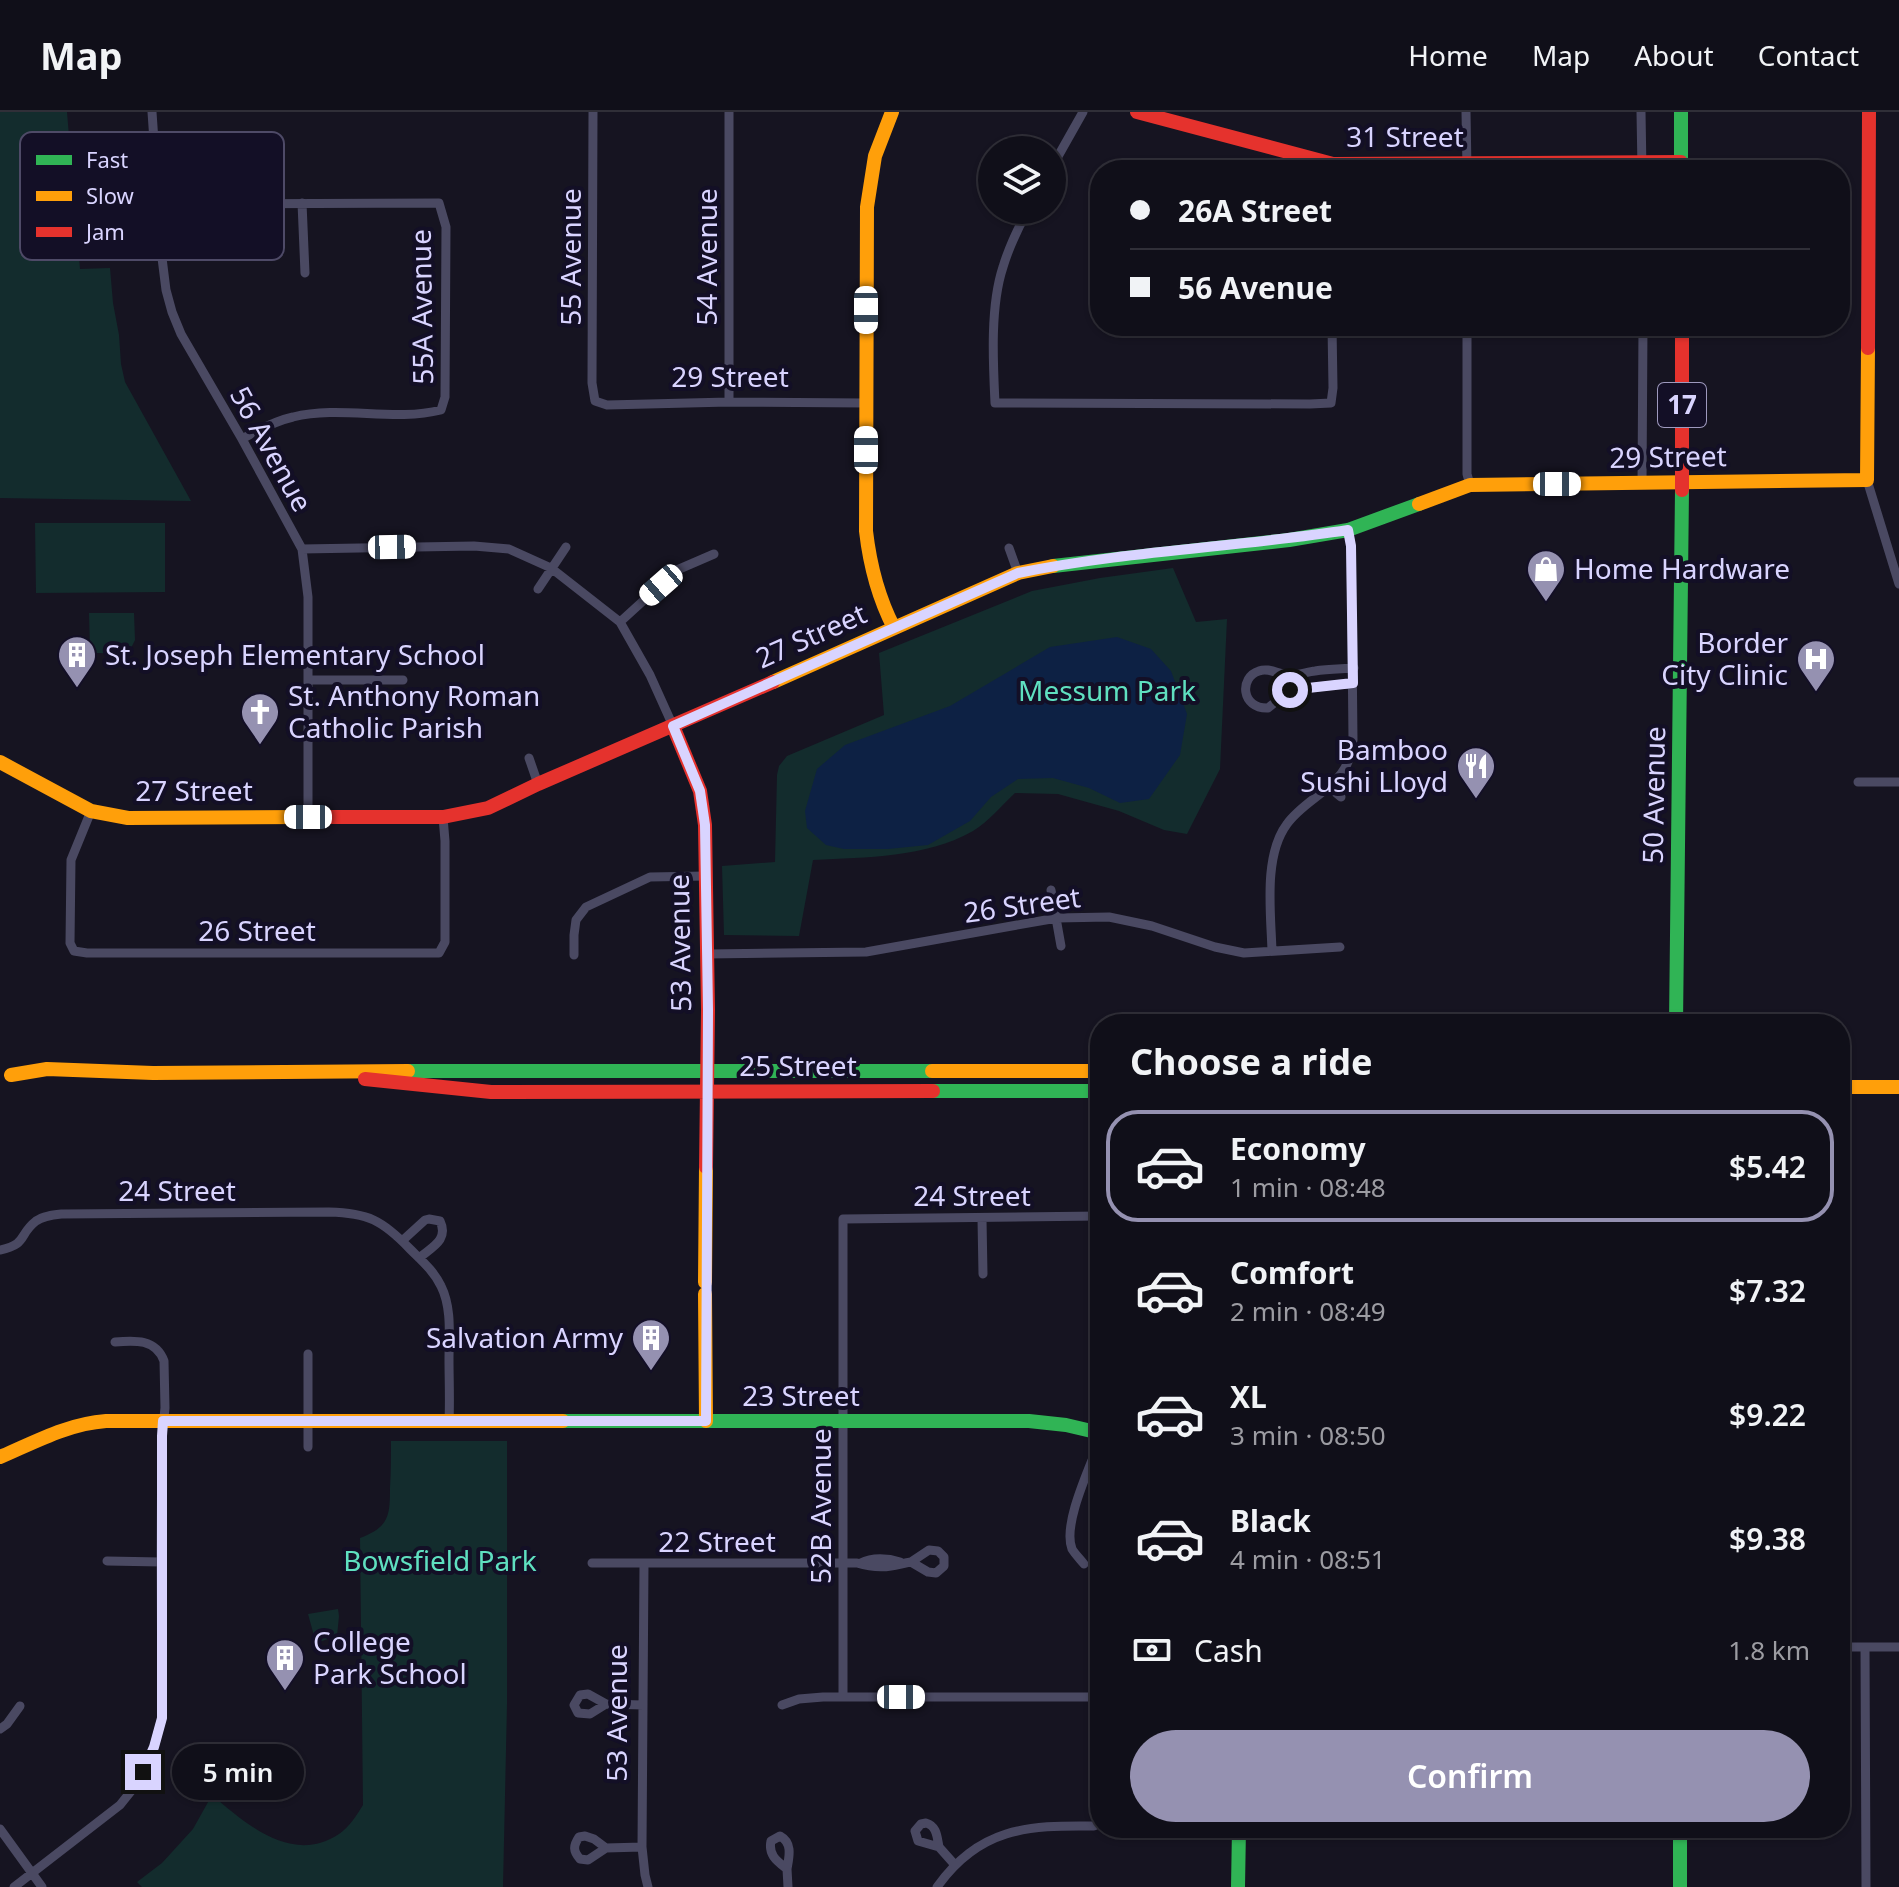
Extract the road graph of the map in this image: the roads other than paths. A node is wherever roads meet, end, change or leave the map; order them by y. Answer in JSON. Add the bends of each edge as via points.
{"nodes":[{"id":1,"x":152,"y":112,"type":"edge"},
{"id":2,"x":593,"y":112,"type":"edge"},
{"id":3,"x":729,"y":112,"type":"edge"},
{"id":4,"x":892,"y":112,"type":"edge"},
{"id":5,"x":1083,"y":112,"type":"edge"},
{"id":6,"x":1137,"y":112,"type":"edge"},
{"id":7,"x":1466,"y":112,"type":"edge"},
{"id":8,"x":1641,"y":112,"type":"edge"},
{"id":9,"x":1681,"y":112,"type":"edge"},
{"id":10,"x":1869,"y":112,"type":"edge"},
{"id":11,"x":154,"y":132,"type":"edge"},
{"id":12,"x":1066,"y":142,"type":"edge"},
{"id":13,"x":1311,"y":160,"type":"edge"},
{"id":14,"x":1467,"y":160,"type":"edge"},
{"id":15,"x":1642,"y":160,"type":"edge"},
{"id":16,"x":1681,"y":160,"type":"edge"},
{"id":17,"x":284,"y":203,"type":"edge"},
{"id":18,"x":302,"y":203,"type":"junction"},
{"id":19,"x":1020,"y":224,"type":"edge"},
{"id":20,"x":162,"y":260,"type":"edge"},
{"id":21,"x":305,"y":273,"type":"dead end"},
{"id":22,"x":1332,"y":336,"type":"edge"},
{"id":23,"x":1467,"y":336,"type":"edge"},
{"id":24,"x":1643,"y":336,"type":"edge"},
{"id":25,"x":1682,"y":336,"type":"edge"},
{"id":26,"x":595,"y":401,"type":"joint"},
{"id":27,"x":729,"y":402,"type":"junction"},
{"id":28,"x":865,"y":403,"type":"junction"},
{"id":29,"x":242,"y":439,"type":"junction"},
{"id":30,"x":1867,"y":480,"type":"junction"},
{"id":31,"x":1682,"y":483,"type":"junction"},
{"id":32,"x":1642,"y":484,"type":"junction"},
{"id":33,"x":1470,"y":485,"type":"junction"},
{"id":34,"x":1348,"y":530,"type":"junction"},
{"id":35,"x":566,"y":547,"type":"dead end"},
{"id":36,"x":1009,"y":548,"type":"dead end"},
{"id":37,"x":302,"y":549,"type":"junction"},
{"id":38,"x":714,"y":554,"type":"dead end"},
{"id":39,"x":1896,"y":560,"type":"edge"},
{"id":40,"x":551,"y":568,"type":"junction"},
{"id":41,"x":1018,"y":573,"type":"junction"},
{"id":42,"x":1899,"y":584,"type":"edge"},
{"id":43,"x":538,"y":589,"type":"dead end"},
{"id":44,"x":620,"y":622,"type":"junction"},
{"id":45,"x":894,"y":628,"type":"junction"},
{"id":46,"x":1354,"y":668,"type":"junction"},
{"id":47,"x":1320,"y":670,"type":"junction"},
{"id":48,"x":1288,"y":675,"type":"junction"},
{"id":49,"x":309,"y":680,"type":"junction"},
{"id":50,"x":403,"y":680,"type":"dead end"},
{"id":51,"x":1353,"y":683,"type":"junction"},
{"id":52,"x":1322,"y":685,"type":"junction"},
{"id":53,"x":1290,"y":690,"type":"junction"},
{"id":54,"x":673,"y":726,"type":"junction"},
{"id":55,"x":529,"y":758,"type":"dead end"},
{"id":56,"x":0,"y":762,"type":"edge"},
{"id":57,"x":1858,"y":782,"type":"dead end"},
{"id":58,"x":1899,"y":782,"type":"edge"},
{"id":59,"x":538,"y":784,"type":"junction"},
{"id":60,"x":1329,"y":787,"type":"junction"},
{"id":61,"x":1341,"y":797,"type":"dead end"},
{"id":62,"x":91,"y":811,"type":"junction"},
{"id":63,"x":308,"y":817,"type":"junction"},
{"id":64,"x":443,"y":817,"type":"junction"},
{"id":65,"x":705,"y":876,"type":"junction"},
{"id":66,"x":1051,"y":890,"type":"dead end"},
{"id":67,"x":1057,"y":918,"type":"junction"},
{"id":68,"x":1061,"y":946,"type":"dead end"},
{"id":69,"x":1340,"y":947,"type":"dead end"},
{"id":70,"x":1272,"y":951,"type":"junction"},
{"id":71,"x":707,"y":954,"type":"junction"},
{"id":72,"x":574,"y":955,"type":"dead end"},
{"id":73,"x":1675,"y":1014,"type":"edge"},
{"id":74,"x":1090,"y":1071,"type":"edge"},
{"id":75,"x":707,"y":1072,"type":"junction"},
{"id":76,"x":304,"y":1073,"type":"junction"},
{"id":77,"x":6,"y":1075,"type":"edge"},
{"id":78,"x":1850,"y":1087,"type":"edge"},
{"id":79,"x":1899,"y":1087,"type":"edge"},
{"id":80,"x":708,"y":1091,"type":"junction"},
{"id":81,"x":1090,"y":1091,"type":"edge"},
{"id":82,"x":1090,"y":1216,"type":"edge"},
{"id":83,"x":843,"y":1219,"type":"joint"},
{"id":84,"x":982,"y":1219,"type":"junction"},
{"id":85,"x":402,"y":1241,"type":"junction"},
{"id":86,"x":0,"y":1250,"type":"edge"},
{"id":87,"x":419,"y":1258,"type":"junction"},
{"id":88,"x":983,"y":1274,"type":"dead end"},
{"id":89,"x":115,"y":1342,"type":"dead end"},
{"id":90,"x":308,"y":1354,"type":"dead end"},
{"id":91,"x":163,"y":1421,"type":"junction"},
{"id":92,"x":449,"y":1421,"type":"junction"},
{"id":93,"x":706,"y":1421,"type":"junction"},
{"id":94,"x":308,"y":1422,"type":"junction"},
{"id":95,"x":843,"y":1422,"type":"junction"},
{"id":96,"x":1090,"y":1430,"type":"edge"},
{"id":97,"x":308,"y":1447,"type":"dead end"},
{"id":98,"x":0,"y":1457,"type":"edge"},
{"id":99,"x":1090,"y":1467,"type":"edge"},
{"id":100,"x":107,"y":1561,"type":"dead end"},
{"id":101,"x":161,"y":1562,"type":"junction"},
{"id":102,"x":906,"y":1562,"type":"dead end"},
{"id":103,"x":592,"y":1563,"type":"dead end"},
{"id":104,"x":843,"y":1563,"type":"junction"},
{"id":105,"x":644,"y":1564,"type":"junction"},
{"id":106,"x":1084,"y":1564,"type":"dead end"},
{"id":107,"x":1850,"y":1647,"type":"edge"},
{"id":108,"x":1865,"y":1647,"type":"junction"},
{"id":109,"x":1899,"y":1647,"type":"edge"},
{"id":110,"x":843,"y":1697,"type":"junction"},
{"id":111,"x":1090,"y":1697,"type":"edge"},
{"id":112,"x":606,"y":1704,"type":"dead end"},
{"id":113,"x":643,"y":1705,"type":"junction"},
{"id":114,"x":782,"y":1705,"type":"dead end"},
{"id":115,"x":20,"y":1706,"type":"dead end"},
{"id":116,"x":0,"y":1729,"type":"edge"},
{"id":117,"x":1090,"y":1826,"type":"edge"},
{"id":118,"x":0,"y":1829,"type":"edge"},
{"id":119,"x":1239,"y":1838,"type":"edge"},
{"id":120,"x":1680,"y":1838,"type":"edge"},
{"id":121,"x":642,"y":1847,"type":"junction"},
{"id":122,"x":939,"y":1847,"type":"dead end"},
{"id":123,"x":606,"y":1848,"type":"dead end"},
{"id":124,"x":955,"y":1865,"type":"junction"},
{"id":125,"x":787,"y":1869,"type":"dead end"},
{"id":126,"x":32,"y":1873,"type":"junction"},
{"id":127,"x":14,"y":1887,"type":"edge"},
{"id":128,"x":42,"y":1887,"type":"edge"},
{"id":129,"x":648,"y":1887,"type":"edge"},
{"id":130,"x":788,"y":1887,"type":"edge"},
{"id":131,"x":937,"y":1887,"type":"edge"},
{"id":132,"x":1238,"y":1887,"type":"edge"},
{"id":133,"x":1680,"y":1887,"type":"edge"},
{"id":134,"x":1866,"y":1887,"type":"edge"}],
"edges":[{"from":1,"to":11,"type":"street","name":"56 Avenue"},
{"from":2,"to":26,"type":"street","name":"55 Avenue"},
{"from":3,"to":27,"type":"street","name":"54 Avenue"},
{"from":4,"to":28,"type":"street","via":[[875,156],[867,207]]},
{"from":5,"to":12,"type":"street"},
{"from":6,"to":13,"type":"street","name":"31 Street"},
{"from":7,"to":14,"type":"street"},
{"from":8,"to":15,"type":"street"},
{"from":9,"to":16,"type":"street"},
{"from":10,"to":30,"type":"street"},
{"from":17,"to":18,"type":"street"},
{"from":18,"to":21,"type":"street"},
{"from":18,"to":29,"type":"street","name":"55A Avenue","via":[[439,203],[446,227],[445,397],[441,410],[424,414],[294,416]]},
{"from":19,"to":22,"type":"street","via":[[997,299],[995,403],[1331,403]]},
{"from":20,"to":29,"type":"street","name":"56 Avenue","via":[[181,334]]},
{"from":23,"to":33,"type":"street"},
{"from":24,"to":32,"type":"street"},
{"from":25,"to":31,"type":"street","name":"50 Avenue","number":"17"},
{"from":26,"to":27,"type":"street","name":"29 Street"},
{"from":27,"to":28,"type":"street","name":"29 Street"},
{"from":28,"to":45,"type":"street","via":[[870,571]]},
{"from":29,"to":37,"type":"street","name":"56 Avenue"},
{"from":30,"to":31,"type":"street","name":"29 Street"},
{"from":30,"to":39,"type":"street"},
{"from":31,"to":32,"type":"street","name":"29 Street"},
{"from":31,"to":73,"type":"street","name":"50 Avenue","number":"17"},
{"from":32,"to":33,"type":"street","name":"29 Street"},
{"from":33,"to":34,"type":"street","name":"27 Street"},
{"from":34,"to":41,"type":"street","name":"27 Street"},
{"from":34,"to":46,"type":"street"},
{"from":35,"to":40,"type":"street"},
{"from":36,"to":41,"type":"street"},
{"from":37,"to":40,"type":"street","via":[[474,546],[509,549]]},
{"from":37,"to":49,"type":"street","name":"56 Avenue"},
{"from":38,"to":44,"type":"street","via":[[677,570]]},
{"from":39,"to":42,"type":"street"},
{"from":40,"to":43,"type":"street"},
{"from":40,"to":44,"type":"street"},
{"from":41,"to":45,"type":"street","name":"27 Street"},
{"from":44,"to":54,"type":"street","name":"53 Avenue"},
{"from":45,"to":54,"type":"street","name":"27 Street"},
{"from":46,"to":47,"type":"street"},
{"from":46,"to":51,"type":"street"},
{"from":47,"to":48,"type":"street"},
{"from":47,"to":52,"type":"street"},
{"from":48,"to":53,"type":"street"},
{"from":48,"to":53,"type":"street","via":[[1269,670],[1252,674],[1246,696],[1255,706],[1268,708]]},
{"from":49,"to":50,"type":"street"},
{"from":49,"to":63,"type":"street","name":"56 Avenue"},
{"from":51,"to":52,"type":"street"},
{"from":51,"to":60,"type":"street","via":[[1353,740],[1347,764]]},
{"from":52,"to":53,"type":"street"},
{"from":54,"to":59,"type":"street","name":"27 Street"},
{"from":54,"to":65,"type":"street","name":"53 Avenue","via":[[700,791]]},
{"from":55,"to":59,"type":"street"},
{"from":56,"to":62,"type":"street","name":"27 Street"},
{"from":57,"to":58,"type":"street"},
{"from":59,"to":64,"type":"street","name":"27 Street","via":[[488,808]]},
{"from":60,"to":61,"type":"street"},
{"from":60,"to":70,"type":"street","via":[[1297,813],[1279,839],[1271,876]]},
{"from":62,"to":63,"type":"street","name":"27 Street","via":[[128,818]]},
{"from":62,"to":64,"type":"street","name":"26 Street","via":[[71,860],[70,943],[74,951],[87,953],[439,953],[445,942]]},
{"from":63,"to":64,"type":"street","name":"27 Street"},
{"from":65,"to":71,"type":"street","name":"53 Avenue"},
{"from":65,"to":72,"type":"street","via":[[650,877],[586,907],[576,920]]},
{"from":66,"to":67,"type":"street"},
{"from":67,"to":68,"type":"street"},
{"from":67,"to":70,"type":"street","name":"26 Street","via":[[1130,920],[1215,947]]},
{"from":67,"to":71,"type":"street","name":"26 Street","via":[[866,952]]},
{"from":69,"to":70,"type":"street","name":"26 Street"},
{"from":71,"to":75,"type":"street","name":"53 Avenue"},
{"from":74,"to":75,"type":"street","name":"25 Street"},
{"from":75,"to":76,"type":"street","name":"25 Street"},
{"from":75,"to":80,"type":"street","name":"53 Avenue"},
{"from":76,"to":77,"type":"street","name":"25 Street","via":[[153,1073],[76,1080]]},
{"from":76,"to":80,"type":"street","name":"25 Street","via":[[491,1092]]},
{"from":78,"to":79,"type":"street"},
{"from":80,"to":81,"type":"street","name":"25 Street"},
{"from":80,"to":93,"type":"street","name":"53 Avenue"},
{"from":82,"to":84,"type":"street","name":"24 Street"},
{"from":83,"to":84,"type":"street","name":"24 Street"},
{"from":83,"to":95,"type":"street","name":"52B Avenue"},
{"from":84,"to":88,"type":"street"},
{"from":85,"to":86,"type":"street","name":"24 Street","via":[[381,1223],[349,1213],[62,1214],[38,1220],[19,1243]]},
{"from":85,"to":87,"type":"street"},
{"from":85,"to":87,"type":"street","via":[[425,1220],[440,1221],[443,1235]]},
{"from":87,"to":92,"type":"street","via":[[440,1283],[448,1307]]},
{"from":89,"to":91,"type":"street","via":[[145,1342],[163,1355]]},
{"from":90,"to":94,"type":"street"},
{"from":91,"to":94,"type":"street","name":"23 Street"},
{"from":91,"to":98,"type":"street","name":"23 Street","via":[[84,1424]]},
{"from":91,"to":101,"type":"street"},
{"from":92,"to":93,"type":"street","name":"23 Street"},
{"from":92,"to":94,"type":"street","name":"23 Street"},
{"from":93,"to":95,"type":"street","name":"23 Street"},
{"from":94,"to":97,"type":"street"},
{"from":95,"to":96,"type":"street","name":"23 Street","via":[[1039,1422]]},
{"from":95,"to":104,"type":"street","name":"52B Avenue"},
{"from":99,"to":106,"type":"street","via":[[1072,1516],[1070,1539]]},
{"from":100,"to":101,"type":"street"},
{"from":101,"to":126,"type":"street","via":[[162,1709],[154,1747],[120,1805]]},
{"from":102,"to":104,"type":"street","name":"22 Street"},
{"from":103,"to":105,"type":"street","name":"22 Street"},
{"from":104,"to":105,"type":"street","name":"22 Street"},
{"from":104,"to":110,"type":"street","name":"52B Avenue"},
{"from":105,"to":113,"type":"street","name":"53 Avenue"},
{"from":107,"to":108,"type":"street"},
{"from":108,"to":109,"type":"street"},
{"from":108,"to":134,"type":"street"},
{"from":110,"to":111,"type":"street"},
{"from":110,"to":114,"type":"street"},
{"from":112,"to":113,"type":"street"},
{"from":113,"to":121,"type":"street","name":"53 Avenue"},
{"from":115,"to":116,"type":"street"},
{"from":117,"to":124,"type":"street","via":[[1012,1831]]},
{"from":118,"to":126,"type":"street"},
{"from":119,"to":132,"type":"street"},
{"from":120,"to":133,"type":"street"},
{"from":121,"to":123,"type":"street"},
{"from":121,"to":129,"type":"street","name":"53 Avenue"},
{"from":122,"to":124,"type":"street"},
{"from":124,"to":131,"type":"street"},
{"from":125,"to":130,"type":"street"},
{"from":126,"to":127,"type":"street"},
{"from":126,"to":128,"type":"street"}]}
